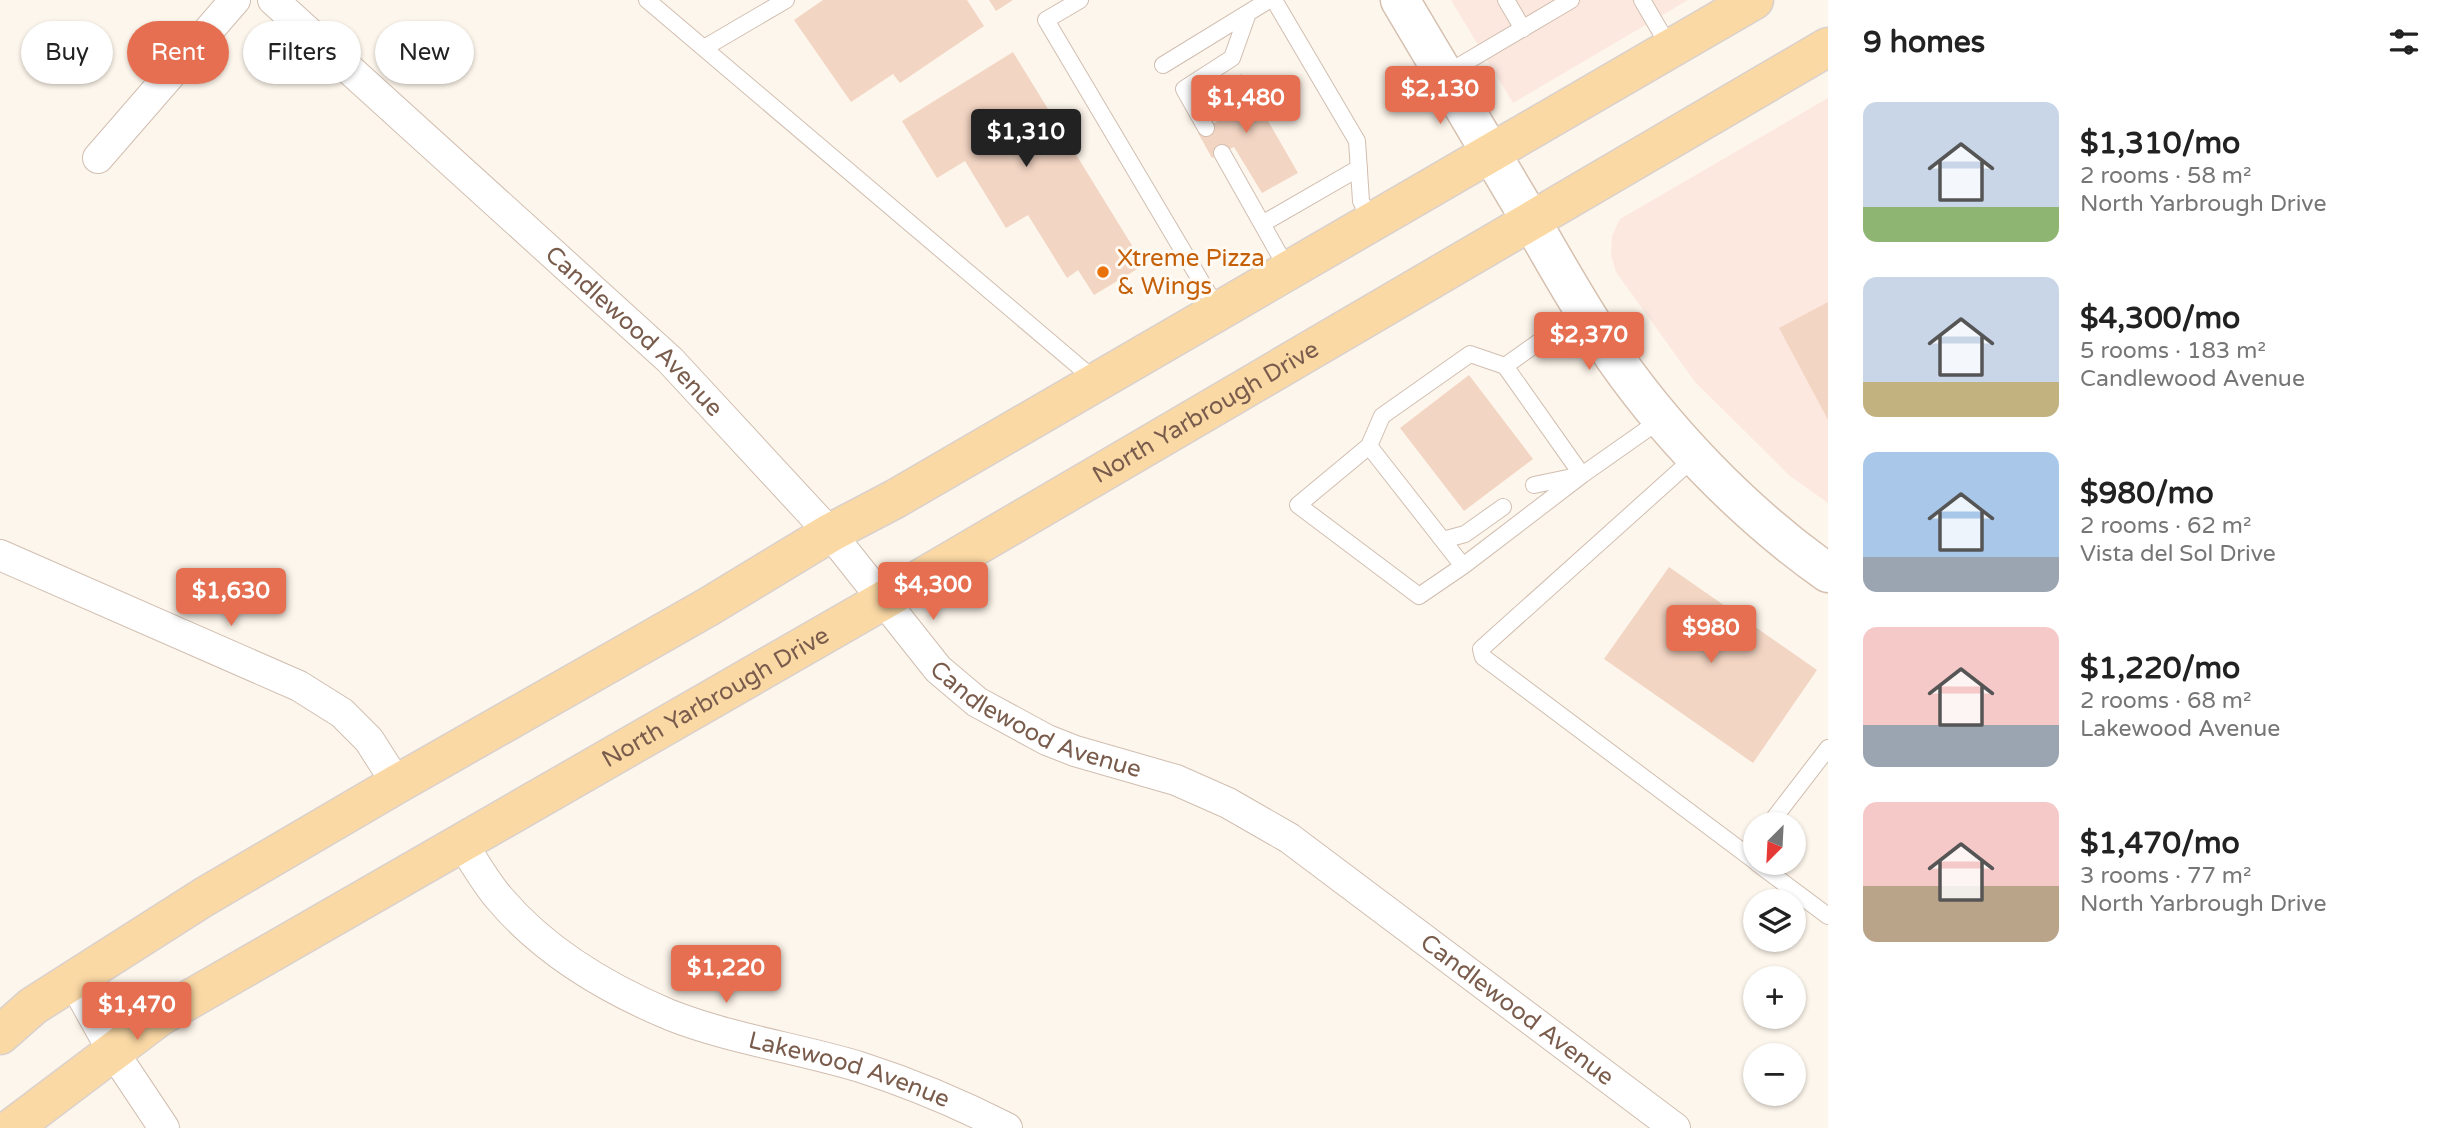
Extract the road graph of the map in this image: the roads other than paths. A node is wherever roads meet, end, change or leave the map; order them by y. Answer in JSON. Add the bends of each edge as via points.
{"nodes":[{"id":1,"x":234,"y":0,"type":"edge"},
{"id":2,"x":273,"y":0,"type":"edge"},
{"id":3,"x":647,"y":0,"type":"edge"},
{"id":4,"x":786,"y":0,"type":"edge"},
{"id":5,"x":1080,"y":0,"type":"edge"},
{"id":6,"x":1271,"y":0,"type":"edge"},
{"id":7,"x":1400,"y":0,"type":"edge"},
{"id":8,"x":1506,"y":0,"type":"edge"},
{"id":9,"x":1571,"y":0,"type":"edge"},
{"id":10,"x":1643,"y":0,"type":"edge"},
{"id":11,"x":1754,"y":0,"type":"edge"},
{"id":12,"x":1248,"y":13,"type":"junction"},
{"id":13,"x":1523,"y":29,"type":"junction"},
{"id":14,"x":1828,"y":47,"type":"edge"},
{"id":15,"x":705,"y":48,"type":"junction"},
{"id":16,"x":1671,"y":48,"type":"junction"},
{"id":17,"x":1164,"y":65,"type":"dead end"},
{"id":18,"x":1444,"y":75,"type":"junction"},
{"id":19,"x":1206,"y":128,"type":"dead end"},
{"id":20,"x":1222,"y":153,"type":"dead end"},
{"id":21,"x":1490,"y":153,"type":"junction"},
{"id":22,"x":98,"y":158,"type":"dead end"},
{"id":23,"x":1359,"y":169,"type":"junction"},
{"id":24,"x":1372,"y":222,"type":"junction"},
{"id":25,"x":1531,"y":222,"type":"junction"},
{"id":26,"x":1262,"y":224,"type":"junction"},
{"id":27,"x":1288,"y":270,"type":"junction"},
{"id":28,"x":1218,"y":310,"type":"junction"},
{"id":29,"x":1584,"y":310,"type":"junction"},
{"id":30,"x":1505,"y":366,"type":"junction"},
{"id":31,"x":1096,"y":382,"type":"junction"},
{"id":32,"x":1663,"y":418,"type":"junction"},
{"id":33,"x":1369,"y":446,"type":"junction"},
{"id":34,"x":1696,"y":456,"type":"junction"},
{"id":35,"x":1582,"y":475,"type":"junction"},
{"id":36,"x":1534,"y":485,"type":"dead end"},
{"id":37,"x":1503,"y":507,"type":"dead end"},
{"id":38,"x":830,"y":533,"type":"junction"},
{"id":39,"x":1443,"y":540,"type":"junction"},
{"id":40,"x":0,"y":555,"type":"edge"},
{"id":41,"x":1463,"y":566,"type":"junction"},
{"id":42,"x":1828,"y":573,"type":"edge"},
{"id":43,"x":884,"y":600,"type":"junction"},
{"id":44,"x":1828,"y":748,"type":"edge"},
{"id":45,"x":397,"y":783,"type":"junction"},
{"id":46,"x":1779,"y":812,"type":"edge"},
{"id":47,"x":461,"y":842,"type":"junction"},
{"id":48,"x":1743,"y":852,"type":"edge"},
{"id":49,"x":1773,"y":875,"type":"edge"},
{"id":50,"x":1828,"y":916,"type":"edge"},
{"id":51,"x":73,"y":979,"type":"junction"},
{"id":52,"x":0,"y":1035,"type":"edge"},
{"id":53,"x":112,"y":1050,"type":"junction"},
{"id":54,"x":12,"y":1128,"type":"edge"},
{"id":55,"x":164,"y":1128,"type":"edge"},
{"id":56,"x":1007,"y":1128,"type":"edge"},
{"id":57,"x":1675,"y":1128,"type":"edge"}],
"edges":[{"from":1,"to":22,"type":"street"},
{"from":2,"to":38,"type":"street","name":"Candlewood Avenue","via":[[670,360]]},
{"from":3,"to":15,"type":"lane"},
{"from":4,"to":15,"type":"lane"},
{"from":5,"to":28,"type":"lane","via":[[1046,20]]},
{"from":6,"to":12,"type":"lane"},
{"from":6,"to":23,"type":"lane","via":[[1357,141]]},
{"from":7,"to":18,"type":"main road"},
{"from":8,"to":13,"type":"lane"},
{"from":9,"to":13,"type":"lane"},
{"from":10,"to":16,"type":"lane"},
{"from":11,"to":16,"type":"main road"},
{"from":12,"to":17,"type":"lane"},
{"from":12,"to":19,"type":"lane","via":[[1232,58],[1184,89]]},
{"from":13,"to":18,"type":"lane"},
{"from":14,"to":25,"type":"main road","name":"North Yarbrough Drive"},
{"from":15,"to":31,"type":"lane"},
{"from":16,"to":21,"type":"main road"},
{"from":18,"to":21,"type":"main road"},
{"from":20,"to":26,"type":"lane"},
{"from":21,"to":24,"type":"main road"},
{"from":21,"to":25,"type":"main road"},
{"from":23,"to":24,"type":"lane","via":[[1361,201]]},
{"from":23,"to":26,"type":"lane"},
{"from":24,"to":27,"type":"main road"},
{"from":25,"to":29,"type":"main road"},
{"from":25,"to":43,"type":"main road","name":"North Yarbrough Drive"},
{"from":26,"to":27,"type":"lane"},
{"from":27,"to":28,"type":"main road"},
{"from":28,"to":31,"type":"main road"},
{"from":29,"to":30,"type":"lane"},
{"from":29,"to":32,"type":"main road"},
{"from":30,"to":33,"type":"lane","via":[[1470,354],[1382,416]]},
{"from":30,"to":35,"type":"lane"},
{"from":31,"to":38,"type":"main road"},
{"from":32,"to":34,"type":"main road"},
{"from":32,"to":35,"type":"lane"},
{"from":33,"to":39,"type":"lane"},
{"from":33,"to":41,"type":"lane","via":[[1298,505],[1419,596]]},
{"from":34,"to":42,"type":"main road","via":[[1750,509]]},
{"from":34,"to":48,"type":"lane","via":[[1482,649],[1483,657]]},
{"from":35,"to":36,"type":"lane"},
{"from":35,"to":41,"type":"lane"},
{"from":37,"to":39,"type":"lane","via":[[1465,534]]},
{"from":38,"to":43,"type":"street","name":"Candlewood Avenue"},
{"from":38,"to":45,"type":"main road"},
{"from":39,"to":41,"type":"lane"},
{"from":40,"to":45,"type":"street","via":[[299,686],[342,713],[369,740]]},
{"from":43,"to":47,"type":"main road","name":"North Yarbrough Drive"},
{"from":43,"to":57,"type":"street","name":"Candlewood Avenue","via":[[937,669],[977,702],[1075,751],[1176,780],[1289,838]]},
{"from":44,"to":46,"type":"lane"},
{"from":45,"to":51,"type":"main road"},
{"from":47,"to":53,"type":"main road","name":"North Yarbrough Drive","via":[[159,1017]]},
{"from":47,"to":56,"type":"street","name":"Lakewood Avenue","via":[[499,898],[531,930],[565,958],[617,989],[671,1015],[871,1071]]},
{"from":49,"to":50,"type":"lane"},
{"from":51,"to":52,"type":"main road"},
{"from":51,"to":53,"type":"street"},
{"from":53,"to":54,"type":"main road","name":"North Yarbrough Drive"},
{"from":53,"to":55,"type":"street"}]}
